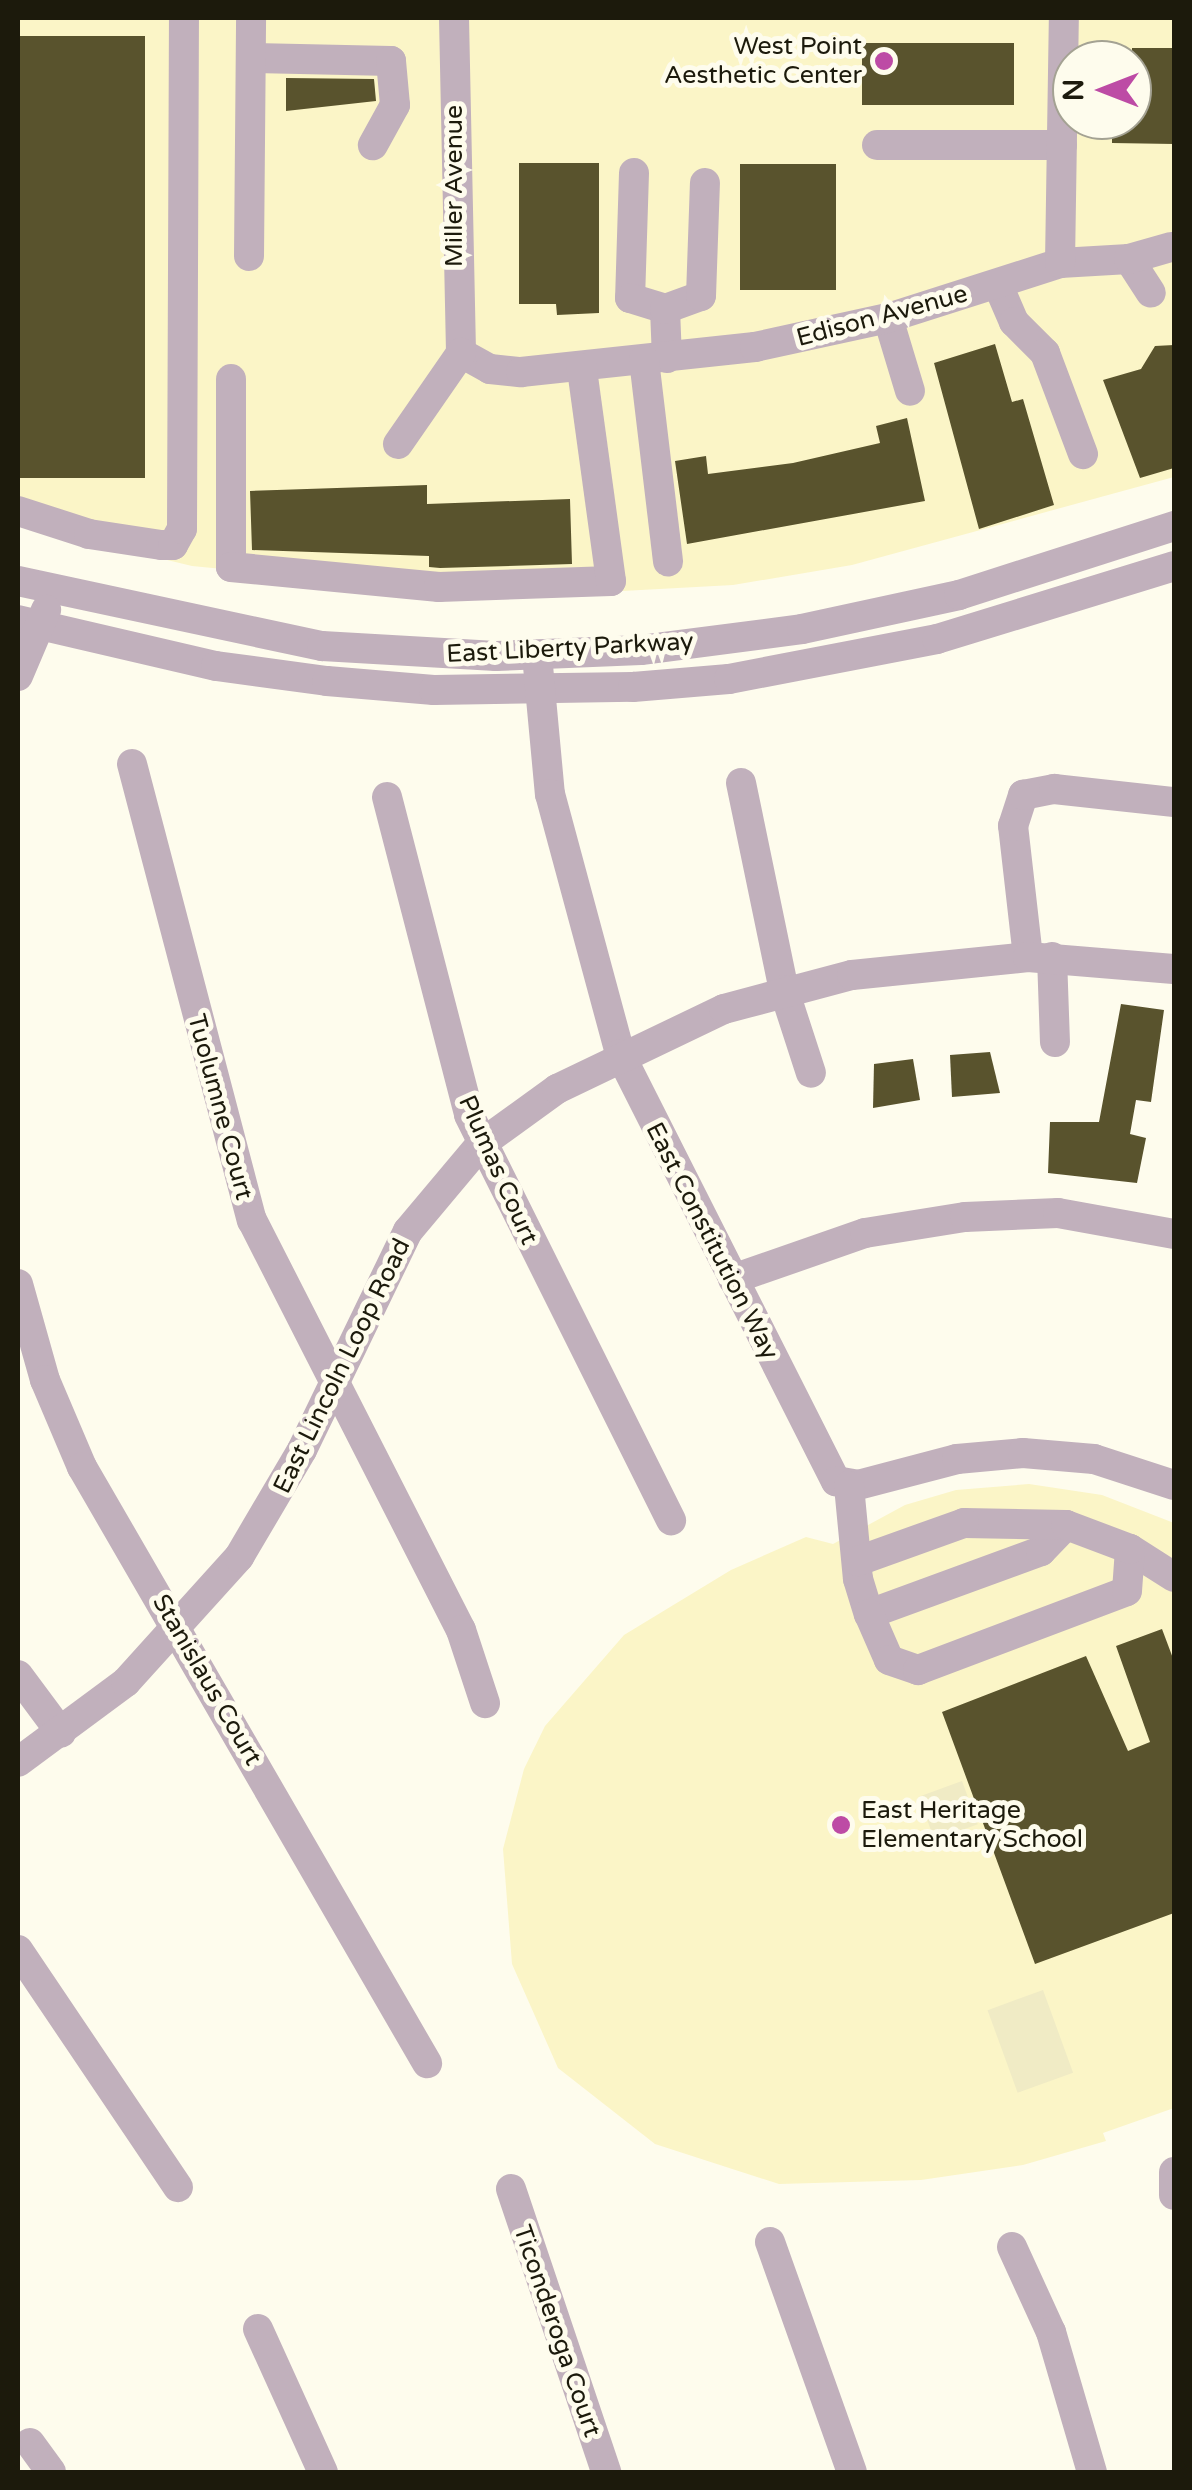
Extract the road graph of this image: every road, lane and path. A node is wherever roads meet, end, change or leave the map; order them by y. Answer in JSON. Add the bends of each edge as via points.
{"nodes":[{"id":1,"x":184,"y":18,"type":"edge"},
{"id":2,"x":252,"y":18,"type":"edge"},
{"id":3,"x":454,"y":18,"type":"edge"},
{"id":4,"x":1064,"y":18,"type":"edge"},
{"id":5,"x":251,"y":58,"type":"junction"},
{"id":6,"x":877,"y":144,"type":"dead end"},
{"id":7,"x":1062,"y":145,"type":"junction"},
{"id":8,"x":373,"y":146,"type":"dead end"},
{"id":9,"x":634,"y":173,"type":"dead end"},
{"id":10,"x":704,"y":183,"type":"dead end"},
{"id":11,"x":1171,"y":247,"type":"dead end"},
{"id":12,"x":249,"y":256,"type":"dead end"},
{"id":13,"x":1129,"y":259,"type":"junction"},
{"id":14,"x":1060,"y":263,"type":"junction"},
{"id":15,"x":998,"y":285,"type":"junction"},
{"id":16,"x":1151,"y":293,"type":"dead end"},
{"id":17,"x":665,"y":308,"type":"junction"},
{"id":18,"x":888,"y":318,"type":"junction"},
{"id":19,"x":461,"y":353,"type":"junction"},
{"id":20,"x":655,"y":359,"type":"junction"},
{"id":21,"x":582,"y":368,"type":"junction"},
{"id":22,"x":231,"y":379,"type":"dead end"},
{"id":23,"x":910,"y":391,"type":"dead end"},
{"id":24,"x":398,"y":444,"type":"dead end"},
{"id":25,"x":1084,"y":454,"type":"dead end"},
{"id":26,"x":18,"y":510,"type":"edge"},
{"id":27,"x":1174,"y":526,"type":"edge"},
{"id":28,"x":668,"y":562,"type":"dead end"},
{"id":29,"x":1174,"y":566,"type":"edge"},
{"id":30,"x":18,"y":582,"type":"edge"},
{"id":31,"x":52,"y":592,"type":"junction"},
{"id":32,"x":30,"y":624,"type":"edge"},
{"id":33,"x":537,"y":655,"type":"junction"},
{"id":34,"x":18,"y":676,"type":"edge"},
{"id":35,"x":539,"y":692,"type":"junction"},
{"id":36,"x":132,"y":764,"type":"dead end"},
{"id":37,"x":741,"y":783,"type":"dead end"},
{"id":38,"x":387,"y":797,"type":"dead end"},
{"id":39,"x":1174,"y":802,"type":"edge"},
{"id":40,"x":1040,"y":957,"type":"junction"},
{"id":41,"x":1174,"y":970,"type":"edge"},
{"id":42,"x":784,"y":990,"type":"junction"},
{"id":43,"x":1055,"y":1042,"type":"dead end"},
{"id":44,"x":620,"y":1054,"type":"junction"},
{"id":45,"x":811,"y":1073,"type":"dead end"},
{"id":46,"x":482,"y":1144,"type":"junction"},
{"id":47,"x":1174,"y":1234,"type":"edge"},
{"id":48,"x":732,"y":1279,"type":"junction"},
{"id":49,"x":19,"y":1294,"type":"edge"},
{"id":50,"x":335,"y":1378,"type":"junction"},
{"id":51,"x":1174,"y":1485,"type":"edge"},
{"id":52,"x":848,"y":1486,"type":"junction"},
{"id":53,"x":671,"y":1521,"type":"dead end"},
{"id":54,"x":1066,"y":1525,"type":"junction"},
{"id":55,"x":1130,"y":1549,"type":"junction"},
{"id":56,"x":858,"y":1562,"type":"junction"},
{"id":57,"x":1174,"y":1577,"type":"edge"},
{"id":58,"x":1127,"y":1591,"type":"junction"},
{"id":59,"x":1174,"y":1591,"type":"edge"},
{"id":60,"x":869,"y":1614,"type":"junction"},
{"id":61,"x":178,"y":1630,"type":"junction"},
{"id":62,"x":18,"y":1675,"type":"edge"},
{"id":63,"x":484,"y":1702,"type":"dead end"},
{"id":64,"x":61,"y":1733,"type":"junction"},
{"id":65,"x":18,"y":1762,"type":"edge"},
{"id":66,"x":18,"y":1950,"type":"edge"},
{"id":67,"x":427,"y":2063,"type":"dead end"},
{"id":68,"x":1174,"y":2172,"type":"edge"},
{"id":69,"x":178,"y":2187,"type":"dead end"},
{"id":70,"x":511,"y":2189,"type":"dead end"},
{"id":71,"x":1174,"y":2195,"type":"edge"},
{"id":72,"x":770,"y":2242,"type":"dead end"},
{"id":73,"x":1012,"y":2247,"type":"dead end"},
{"id":74,"x":258,"y":2330,"type":"dead end"},
{"id":75,"x":30,"y":2442,"type":"dead end"},
{"id":76,"x":52,"y":2472,"type":"edge"},
{"id":77,"x":323,"y":2472,"type":"edge"},
{"id":78,"x":606,"y":2472,"type":"edge"},
{"id":79,"x":852,"y":2472,"type":"edge"},
{"id":80,"x":1092,"y":2472,"type":"edge"}],
"edges":[{"from":1,"to":26,"type":"street","via":[[182,529],[172,545],[161,545],[88,534]]},
{"from":2,"to":5,"type":"street"},
{"from":3,"to":19,"type":"street","name":"Miller Avenue"},
{"from":4,"to":7,"type":"street"},
{"from":5,"to":8,"type":"street","via":[[391,62],[394,105]]},
{"from":5,"to":12,"type":"street"},
{"from":6,"to":7,"type":"street"},
{"from":7,"to":14,"type":"street"},
{"from":9,"to":17,"type":"street","via":[[630,298]]},
{"from":10,"to":17,"type":"street","via":[[701,296]]},
{"from":11,"to":13,"type":"street","name":"Edison Avenue"},
{"from":13,"to":14,"type":"street","name":"Edison Avenue"},
{"from":13,"to":16,"type":"street"},
{"from":14,"to":15,"type":"street","name":"Edison Avenue"},
{"from":15,"to":18,"type":"street","name":"Edison Avenue"},
{"from":15,"to":25,"type":"street","via":[[1014,322],[1045,353]]},
{"from":17,"to":20,"type":"street"},
{"from":18,"to":20,"type":"street","name":"Edison Avenue"},
{"from":18,"to":23,"type":"street"},
{"from":19,"to":21,"type":"street","name":"Edison Avenue","via":[[490,369]]},
{"from":19,"to":24,"type":"street"},
{"from":20,"to":21,"type":"street","name":"Edison Avenue"},
{"from":20,"to":28,"type":"street"},
{"from":21,"to":22,"type":"street","via":[[611,581],[439,587],[231,567]]},
{"from":27,"to":33,"type":"street","name":"East Liberty Parkway","via":[[990,586],[848,620],[641,650]]},
{"from":29,"to":35,"type":"street","name":"East Liberty Parkway","via":[[995,625],[805,667]]},
{"from":30,"to":31,"type":"street","name":"East Liberty Parkway"},
{"from":31,"to":32,"type":"street"},
{"from":31,"to":33,"type":"street","name":"East Liberty Parkway","via":[[322,646]]},
{"from":32,"to":34,"type":"street"},
{"from":32,"to":35,"type":"street","name":"East Liberty Parkway","via":[[272,675]]},
{"from":33,"to":35,"type":"street","name":"East Constitution Way"},
{"from":35,"to":44,"type":"street","name":"East Constitution Way","via":[[550,794]]},
{"from":36,"to":50,"type":"street","name":"Tuolumne Court","via":[[233,1166],[276,1274]]},
{"from":37,"to":42,"type":"street"},
{"from":38,"to":46,"type":"street","name":"Plumas Court"},
{"from":39,"to":40,"type":"street","via":[[1054,789],[1023,795],[1013,826]]},
{"from":40,"to":41,"type":"street","name":"East Lincoln Loop Road"},
{"from":40,"to":42,"type":"street","name":"East Lincoln Loop Road","via":[[891,968]]},
{"from":40,"to":43,"type":"street"},
{"from":42,"to":44,"type":"street","name":"East Lincoln Loop Road"},
{"from":42,"to":45,"type":"street"},
{"from":44,"to":46,"type":"street","name":"East Lincoln Loop Road"},
{"from":44,"to":48,"type":"street","name":"East Constitution Way"},
{"from":46,"to":50,"type":"street","name":"East Lincoln Loop Road","via":[[393,1254]]},
{"from":46,"to":53,"type":"street","name":"Plumas Court"},
{"from":47,"to":48,"type":"street","via":[[1058,1213],[964,1216],[865,1234]]},
{"from":48,"to":52,"type":"street","name":"East Constitution Way","via":[[826,1468]]},
{"from":49,"to":61,"type":"street","name":"Stanislaus Court","via":[[71,1446]]},
{"from":50,"to":61,"type":"street","name":"East Lincoln Loop Road","via":[[276,1499]]},
{"from":50,"to":63,"type":"street","name":"Tuolumne Court","via":[[462,1630]]},
{"from":51,"to":52,"type":"street","via":[[1094,1459],[1023,1452],[957,1459]]},
{"from":52,"to":56,"type":"street"},
{"from":54,"to":55,"type":"street"},
{"from":54,"to":56,"type":"street","via":[[964,1523]]},
{"from":54,"to":60,"type":"street","via":[[1041,1551]]},
{"from":55,"to":57,"type":"street"},
{"from":55,"to":58,"type":"street"},
{"from":56,"to":60,"type":"street"},
{"from":58,"to":59,"type":"street","via":[[1152,1582]]},
{"from":58,"to":60,"type":"street","via":[[918,1670],[889,1660]]},
{"from":61,"to":64,"type":"street","name":"East Lincoln Loop Road"},
{"from":61,"to":67,"type":"street","name":"Stanislaus Court"},
{"from":62,"to":64,"type":"street"},
{"from":64,"to":65,"type":"street","name":"East Lincoln Loop Road"},
{"from":66,"to":69,"type":"street"},
{"from":68,"to":71,"type":"street"},
{"from":70,"to":78,"type":"street","name":"Ticonderoga Court"},
{"from":72,"to":79,"type":"street"},
{"from":73,"to":80,"type":"street","via":[[1051,2332]]},
{"from":74,"to":77,"type":"street"},
{"from":75,"to":76,"type":"street"}]}
